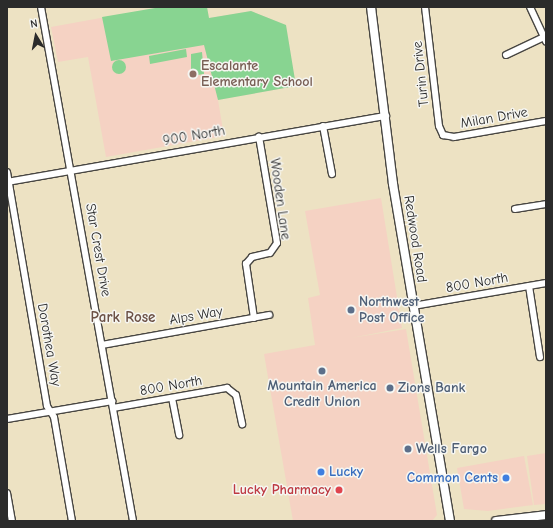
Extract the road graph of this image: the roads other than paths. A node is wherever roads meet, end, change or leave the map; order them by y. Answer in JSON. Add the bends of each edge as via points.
{"nodes":[{"id":1,"x":41,"y":7,"type":"edge"},
{"id":2,"x":371,"y":7,"type":"edge"},
{"id":3,"x":426,"y":7,"type":"edge"},
{"id":4,"x":530,"y":7,"type":"edge"},
{"id":5,"x":545,"y":39,"type":"edge"},
{"id":6,"x":506,"y":55,"type":"dead end"},
{"id":7,"x":386,"y":116,"type":"junction"},
{"id":8,"x":546,"y":121,"type":"edge"},
{"id":9,"x":323,"y":126,"type":"junction"},
{"id":10,"x":445,"y":136,"type":"joint"},
{"id":11,"x":259,"y":137,"type":"junction"},
{"id":12,"x":72,"y":170,"type":"junction"},
{"id":13,"x":7,"y":172,"type":"edge"},
{"id":14,"x":332,"y":174,"type":"dead end"},
{"id":15,"x":8,"y":181,"type":"edge"},
{"id":16,"x":546,"y":204,"type":"edge"},
{"id":17,"x":515,"y":209,"type":"dead end"},
{"id":18,"x":546,"y":283,"type":"edge"},
{"id":19,"x":529,"y":286,"type":"junction"},
{"id":20,"x":413,"y":306,"type":"junction"},
{"id":21,"x":269,"y":315,"type":"dead end"},
{"id":22,"x":254,"y":318,"type":"junction"},
{"id":23,"x":102,"y":345,"type":"junction"},
{"id":24,"x":540,"y":357,"type":"dead end"},
{"id":25,"x":172,"y":398,"type":"junction"},
{"id":26,"x":112,"y":401,"type":"junction"},
{"id":27,"x":113,"y":408,"type":"junction"},
{"id":28,"x":50,"y":412,"type":"junction"},
{"id":29,"x":7,"y":419,"type":"edge"},
{"id":30,"x":242,"y":424,"type":"dead end"},
{"id":31,"x":179,"y":435,"type":"dead end"},
{"id":32,"x":7,"y":493,"type":"edge"},
{"id":33,"x":546,"y":515,"type":"edge"},
{"id":34,"x":10,"y":521,"type":"edge"},
{"id":35,"x":72,"y":521,"type":"edge"},
{"id":36,"x":133,"y":521,"type":"edge"},
{"id":37,"x":450,"y":521,"type":"edge"},
{"id":38,"x":496,"y":521,"type":"edge"}],
"edges":[{"from":1,"to":12,"type":"street","name":"Star Crest Drive"},
{"from":2,"to":7,"type":"main road","name":"Redwood Road"},
{"from":3,"to":10,"type":"street","name":"Turin Drive","via":[[439,126]]},
{"from":4,"to":5,"type":"street"},
{"from":5,"to":6,"type":"street"},
{"from":7,"to":9,"type":"street","name":"900 North"},
{"from":7,"to":20,"type":"main road","name":"Redwood Road"},
{"from":8,"to":10,"type":"street","name":"Milan Drive"},
{"from":9,"to":11,"type":"street","name":"900 North"},
{"from":9,"to":14,"type":"street"},
{"from":11,"to":12,"type":"street","name":"900 North"},
{"from":11,"to":22,"type":"street","name":"Wooden Lane","via":[[277,243],[270,253],[252,258],[246,264]]},
{"from":12,"to":15,"type":"street","name":"900 North"},
{"from":12,"to":23,"type":"street","name":"Star Crest Drive"},
{"from":13,"to":15,"type":"street","name":"Dorothea Way"},
{"from":15,"to":28,"type":"street","name":"Dorothea Way"},
{"from":16,"to":17,"type":"street"},
{"from":18,"to":19,"type":"street","name":"800 North"},
{"from":19,"to":20,"type":"street","name":"800 North"},
{"from":19,"to":24,"type":"street"},
{"from":20,"to":37,"type":"main road","name":"Redwood Road"},
{"from":21,"to":22,"type":"street","name":"Alps Way"},
{"from":22,"to":23,"type":"street","name":"Alps Way"},
{"from":23,"to":26,"type":"street","name":"Star Crest Drive"},
{"from":25,"to":27,"type":"street","name":"800 North"},
{"from":25,"to":30,"type":"street","name":"800 North","via":[[232,390]]},
{"from":25,"to":31,"type":"street"},
{"from":26,"to":27,"type":"street","name":"Star Crest Drive"},
{"from":26,"to":28,"type":"street"},
{"from":27,"to":36,"type":"street","name":"Star Crest Drive"},
{"from":28,"to":29,"type":"street"},
{"from":28,"to":35,"type":"street","name":"Dorothea Way"},
{"from":32,"to":34,"type":"street"},
{"from":33,"to":38,"type":"main road"}]}
